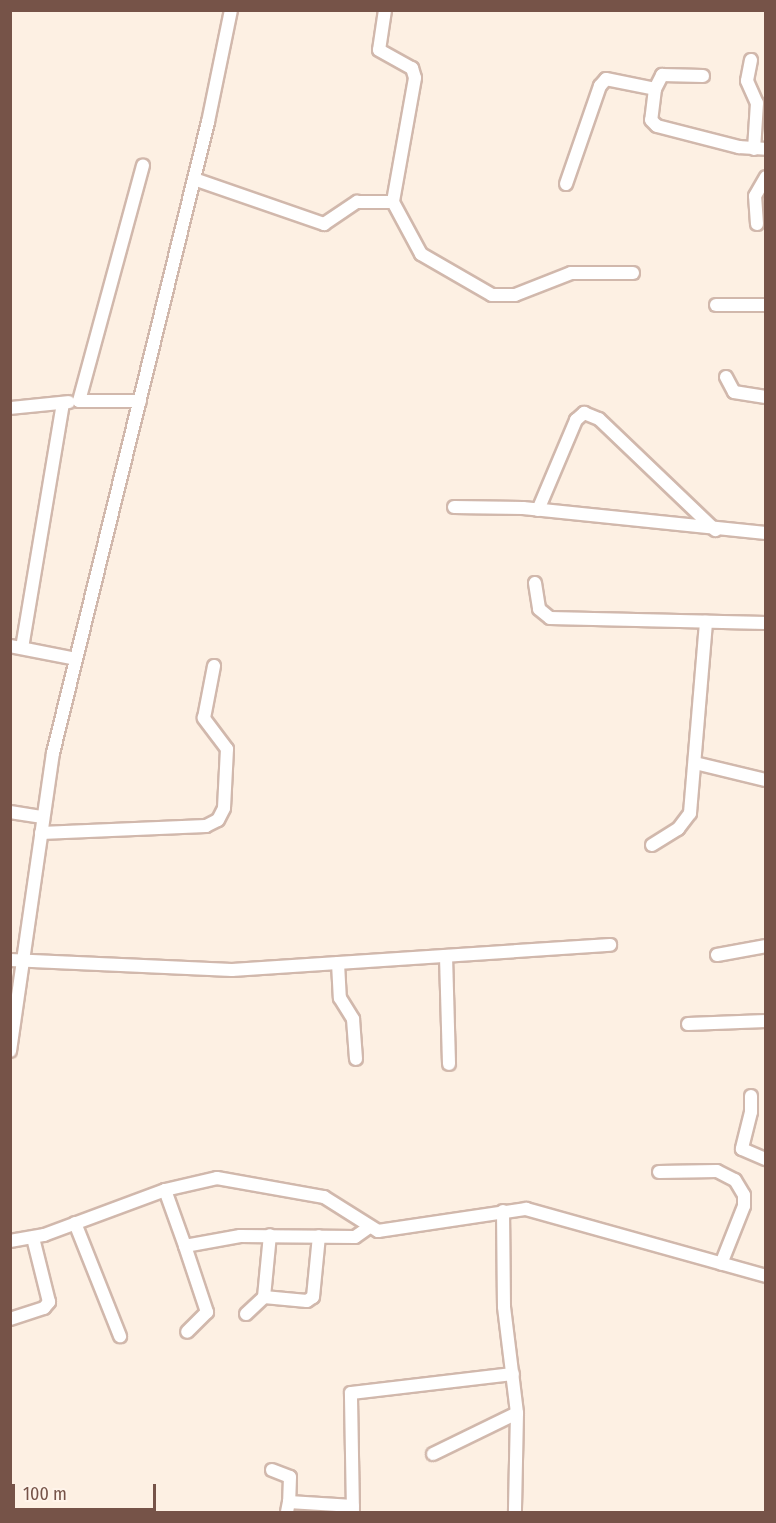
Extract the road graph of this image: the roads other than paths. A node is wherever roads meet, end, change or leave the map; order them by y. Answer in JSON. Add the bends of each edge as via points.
{"nodes":[{"id":1,"x":231,"y":10,"type":"edge"},
{"id":2,"x":385,"y":10,"type":"edge"},
{"id":3,"x":751,"y":60,"type":"dead end"},
{"id":4,"x":703,"y":76,"type":"dead end"},
{"id":5,"x":655,"y":89,"type":"junction"},
{"id":6,"x":760,"y":149,"type":"edge"},
{"id":7,"x":143,"y":166,"type":"dead end"},
{"id":8,"x":765,"y":177,"type":"edge"},
{"id":9,"x":194,"y":179,"type":"junction"},
{"id":10,"x":566,"y":184,"type":"dead end"},
{"id":11,"x":393,"y":202,"type":"junction"},
{"id":12,"x":757,"y":224,"type":"dead end"},
{"id":13,"x":633,"y":273,"type":"dead end"},
{"id":14,"x":716,"y":305,"type":"dead end"},
{"id":15,"x":765,"y":305,"type":"edge"},
{"id":16,"x":726,"y":377,"type":"dead end"},
{"id":17,"x":765,"y":397,"type":"edge"},
{"id":18,"x":79,"y":401,"type":"junction"},
{"id":19,"x":140,"y":401,"type":"junction"},
{"id":20,"x":63,"y":403,"type":"junction"},
{"id":21,"x":10,"y":408,"type":"edge"},
{"id":22,"x":454,"y":507,"type":"dead end"},
{"id":23,"x":537,"y":510,"type":"junction"},
{"id":24,"x":715,"y":530,"type":"junction"},
{"id":25,"x":765,"y":533,"type":"edge"},
{"id":26,"x":535,"y":583,"type":"dead end"},
{"id":27,"x":706,"y":622,"type":"junction"},
{"id":28,"x":765,"y":623,"type":"edge"},
{"id":29,"x":16,"y":647,"type":"edge"},
{"id":30,"x":76,"y":659,"type":"junction"},
{"id":31,"x":214,"y":666,"type":"dead end"},
{"id":32,"x":695,"y":763,"type":"junction"},
{"id":33,"x":765,"y":780,"type":"edge"},
{"id":34,"x":10,"y":812,"type":"edge"},
{"id":35,"x":43,"y":817,"type":"junction"},
{"id":36,"x":41,"y":833,"type":"junction"},
{"id":37,"x":652,"y":845,"type":"dead end"},
{"id":38,"x":610,"y":945,"type":"dead end"},
{"id":39,"x":765,"y":946,"type":"edge"},
{"id":40,"x":717,"y":955,"type":"dead end"},
{"id":41,"x":446,"y":956,"type":"junction"},
{"id":42,"x":16,"y":961,"type":"edge"},
{"id":43,"x":338,"y":963,"type":"junction"},
{"id":44,"x":765,"y":1021,"type":"edge"},
{"id":45,"x":688,"y":1024,"type":"dead end"},
{"id":46,"x":10,"y":1051,"type":"edge"},
{"id":47,"x":356,"y":1059,"type":"dead end"},
{"id":48,"x":449,"y":1065,"type":"dead end"},
{"id":49,"x":751,"y":1096,"type":"dead end"},
{"id":50,"x":765,"y":1160,"type":"edge"},
{"id":51,"x":659,"y":1172,"type":"dead end"},
{"id":52,"x":165,"y":1190,"type":"junction"},
{"id":53,"x":503,"y":1211,"type":"junction"},
{"id":54,"x":75,"y":1223,"type":"junction"},
{"id":55,"x":368,"y":1228,"type":"junction"},
{"id":56,"x":270,"y":1235,"type":"junction"},
{"id":57,"x":319,"y":1236,"type":"junction"},
{"id":58,"x":33,"y":1238,"type":"junction"},
{"id":59,"x":10,"y":1241,"type":"edge"},
{"id":60,"x":185,"y":1246,"type":"junction"},
{"id":61,"x":721,"y":1264,"type":"junction"},
{"id":62,"x":765,"y":1276,"type":"edge"},
{"id":63,"x":264,"y":1297,"type":"junction"},
{"id":64,"x":246,"y":1314,"type":"dead end"},
{"id":65,"x":10,"y":1319,"type":"edge"},
{"id":66,"x":187,"y":1332,"type":"dead end"},
{"id":67,"x":120,"y":1336,"type":"dead end"},
{"id":68,"x":513,"y":1374,"type":"junction"},
{"id":69,"x":517,"y":1413,"type":"junction"},
{"id":70,"x":433,"y":1454,"type":"dead end"},
{"id":71,"x":272,"y":1470,"type":"dead end"},
{"id":72,"x":288,"y":1507,"type":"edge"},
{"id":73,"x":353,"y":1509,"type":"edge"},
{"id":74,"x":515,"y":1512,"type":"edge"}],
"edges":[{"from":1,"to":9,"type":"street"},
{"from":2,"to":11,"type":"street","via":[[379,50],[412,68],[415,78]]},
{"from":3,"to":6,"type":"street","via":[[747,81],[757,103]]},
{"from":4,"to":5,"type":"street","via":[[662,75]]},
{"from":5,"to":6,"type":"street","via":[[653,124]]},
{"from":5,"to":10,"type":"street","via":[[610,79],[603,81]]},
{"from":7,"to":18,"type":"street"},
{"from":8,"to":12,"type":"street","via":[[754,204]]},
{"from":9,"to":11,"type":"street","via":[[324,224],[357,202]]},
{"from":9,"to":19,"type":"street"},
{"from":11,"to":13,"type":"street","via":[[421,254],[492,296],[515,295],[572,273]]},
{"from":14,"to":15,"type":"street"},
{"from":16,"to":17,"type":"street","via":[[734,392]]},
{"from":18,"to":19,"type":"street"},
{"from":18,"to":20,"type":"street"},
{"from":19,"to":30,"type":"street"},
{"from":20,"to":21,"type":"street"},
{"from":20,"to":29,"type":"street"},
{"from":22,"to":23,"type":"street"},
{"from":23,"to":24,"type":"street"},
{"from":23,"to":24,"type":"street","via":[[576,420],[584,413],[599,419]]},
{"from":24,"to":25,"type":"street"},
{"from":26,"to":27,"type":"street","via":[[539,609],[550,618]]},
{"from":27,"to":28,"type":"street"},
{"from":27,"to":32,"type":"street"},
{"from":29,"to":30,"type":"street"},
{"from":30,"to":35,"type":"street","via":[[53,753]]},
{"from":31,"to":36,"type":"street","via":[[204,723],[223,741],[228,759],[224,808],[218,820],[206,826]]},
{"from":32,"to":33,"type":"street"},
{"from":32,"to":37,"type":"street","via":[[686,822]]},
{"from":34,"to":35,"type":"street"},
{"from":35,"to":36,"type":"street"},
{"from":36,"to":42,"type":"street"},
{"from":38,"to":41,"type":"street"},
{"from":39,"to":40,"type":"street"},
{"from":41,"to":43,"type":"street"},
{"from":41,"to":48,"type":"street"},
{"from":42,"to":43,"type":"street","via":[[232,970]]},
{"from":42,"to":46,"type":"street"},
{"from":43,"to":47,"type":"street","via":[[340,998],[352,1019]]},
{"from":44,"to":45,"type":"street"},
{"from":49,"to":50,"type":"street","via":[[742,1149]]},
{"from":51,"to":61,"type":"street","via":[[717,1171],[735,1180],[744,1195],[744,1206]]},
{"from":52,"to":54,"type":"street"},
{"from":52,"to":55,"type":"street","via":[[217,1178],[262,1184],[324,1197]]},
{"from":52,"to":60,"type":"street"},
{"from":53,"to":55,"type":"street","via":[[378,1231]]},
{"from":53,"to":61,"type":"street","via":[[541,1211]]},
{"from":53,"to":68,"type":"street","via":[[504,1307]]},
{"from":54,"to":58,"type":"street"},
{"from":54,"to":67,"type":"street"},
{"from":55,"to":57,"type":"street","via":[[355,1237]]},
{"from":56,"to":57,"type":"street"},
{"from":56,"to":60,"type":"street"},
{"from":56,"to":63,"type":"street"},
{"from":57,"to":63,"type":"street","via":[[313,1297],[307,1301]]},
{"from":58,"to":59,"type":"street"},
{"from":58,"to":65,"type":"street","via":[[49,1302],[44,1308]]},
{"from":60,"to":66,"type":"street","via":[[207,1312]]},
{"from":61,"to":62,"type":"street"},
{"from":63,"to":64,"type":"street"},
{"from":68,"to":69,"type":"street"},
{"from":68,"to":73,"type":"street","via":[[351,1393]]},
{"from":69,"to":70,"type":"street"},
{"from":69,"to":74,"type":"street"},
{"from":71,"to":72,"type":"street","via":[[290,1477]]},
{"from":72,"to":73,"type":"street"}]}
